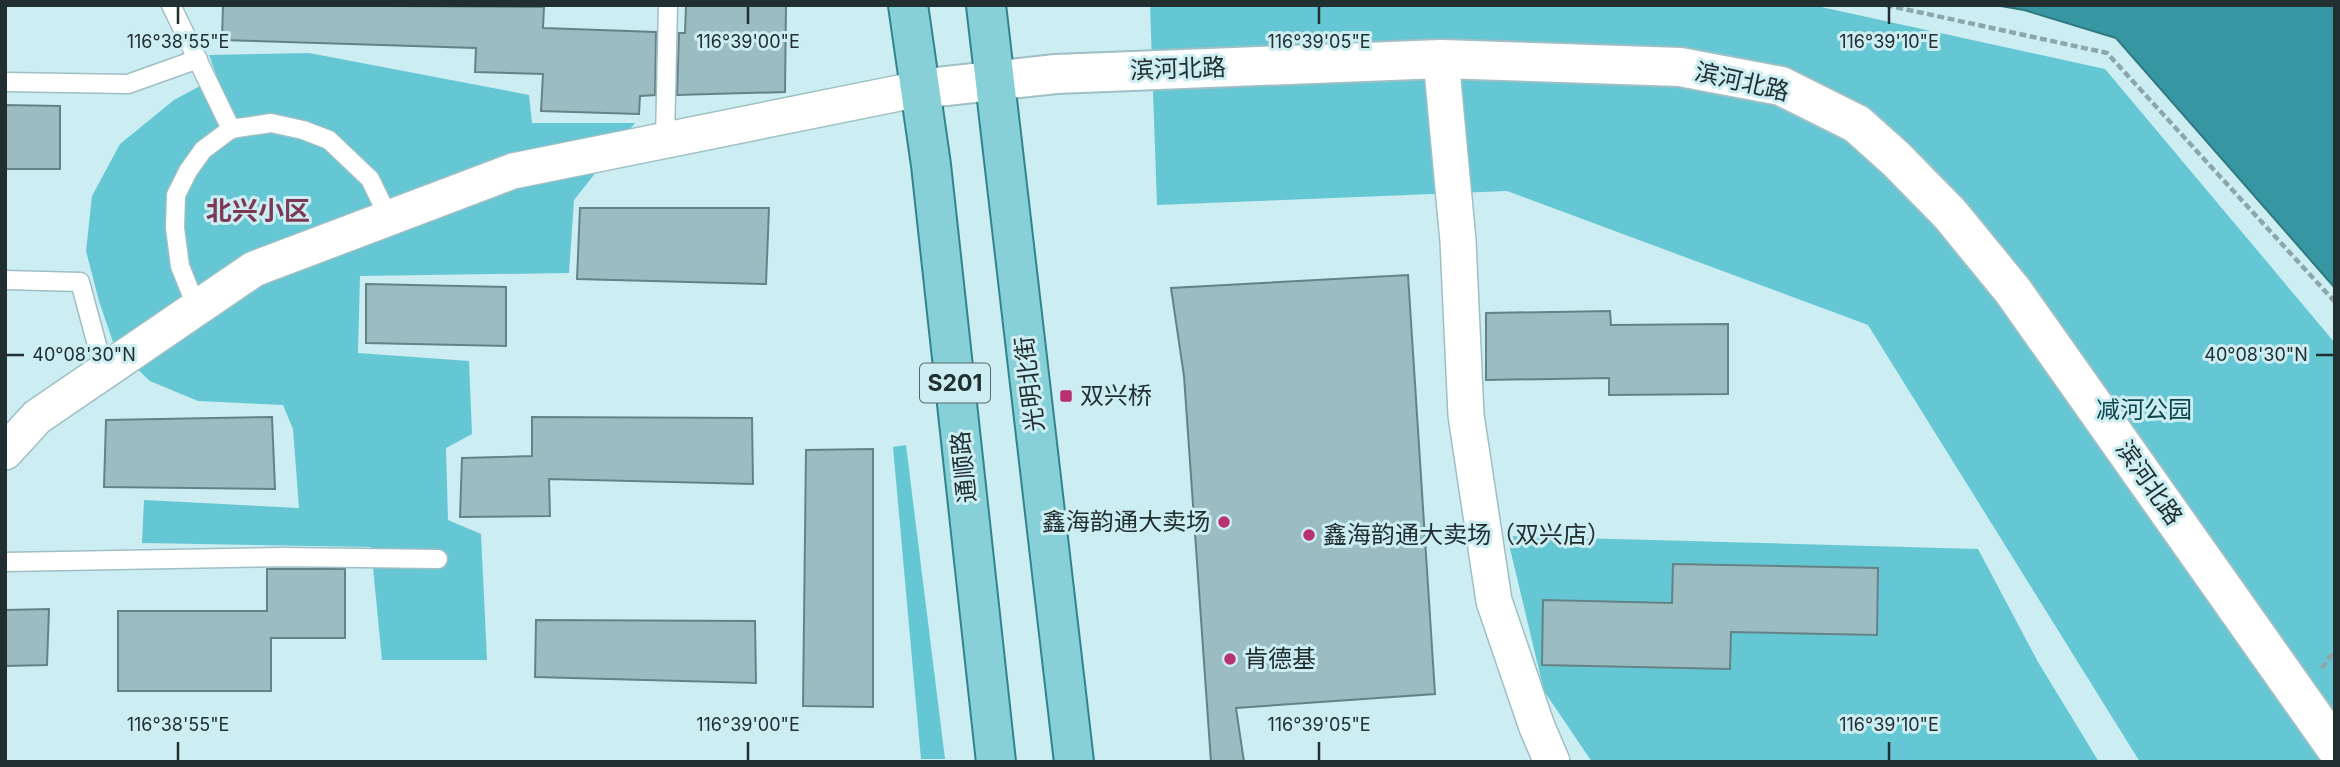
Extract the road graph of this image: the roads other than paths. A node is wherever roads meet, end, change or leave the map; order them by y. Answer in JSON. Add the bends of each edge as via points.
{"nodes":[{"id":1,"x":171,"y":5,"type":"edge"},
{"id":2,"x":668,"y":5,"type":"edge"},
{"id":3,"x":908,"y":5,"type":"edge"},
{"id":4,"x":986,"y":5,"type":"edge"},
{"id":5,"x":198,"y":59,"type":"junction"},
{"id":6,"x":1441,"y":59,"type":"junction"},
{"id":7,"x":994,"y":81,"type":"junction"},
{"id":8,"x":5,"y":82,"type":"edge"},
{"id":9,"x":919,"y":89,"type":"junction"},
{"id":10,"x":231,"y":129,"type":"junction"},
{"id":11,"x":666,"y":139,"type":"junction"},
{"id":12,"x":389,"y":218,"type":"junction"},
{"id":13,"x":5,"y":280,"type":"edge"},
{"id":14,"x":196,"y":306,"type":"junction"},
{"id":15,"x":104,"y":371,"type":"junction"},
{"id":16,"x":5,"y":452,"type":"edge"},
{"id":17,"x":438,"y":558,"type":"dead end"},
{"id":18,"x":5,"y":562,"type":"edge"},
{"id":19,"x":2335,"y":747,"type":"edge"},
{"id":20,"x":996,"y":762,"type":"edge"},
{"id":21,"x":1074,"y":762,"type":"edge"},
{"id":22,"x":1552,"y":762,"type":"edge"}],
"edges":[{"from":1,"to":5,"type":"lane"},
{"from":2,"to":11,"type":"lane"},
{"from":3,"to":9,"type":"main road","name":"通顺路","number":"S201"},
{"from":4,"to":7,"type":"main road","name":"光明北街"},
{"from":5,"to":8,"type":"lane","via":[[128,84]]},
{"from":5,"to":10,"type":"lane"},
{"from":6,"to":7,"type":"street","name":"滨河北路","via":[[1056,74]]},
{"from":6,"to":19,"type":"street","name":"滨河北路","via":[[1680,67],[1781,86],[1857,124],[1950,214],[2013,291]]},
{"from":6,"to":22,"type":"street","via":[[1458,241],[1466,415],[1494,601]]},
{"from":7,"to":9,"type":"street","name":"滨河北路"},
{"from":7,"to":21,"type":"main road","name":"光明北街"},
{"from":9,"to":11,"type":"street"},
{"from":9,"to":20,"type":"main road","name":"通顺路","number":"S201"},
{"from":10,"to":12,"type":"lane","via":[[271,123],[329,140],[370,179]]},
{"from":10,"to":14,"type":"lane","via":[[203,150],[176,195],[180,266]]},
{"from":11,"to":12,"type":"street","via":[[513,170]]},
{"from":12,"to":14,"type":"street","via":[[254,269]]},
{"from":13,"to":15,"type":"lane","via":[[80,282]]},
{"from":14,"to":15,"type":"street"},
{"from":15,"to":16,"type":"street","via":[[37,417]]},
{"from":17,"to":18,"type":"lane"}]}
